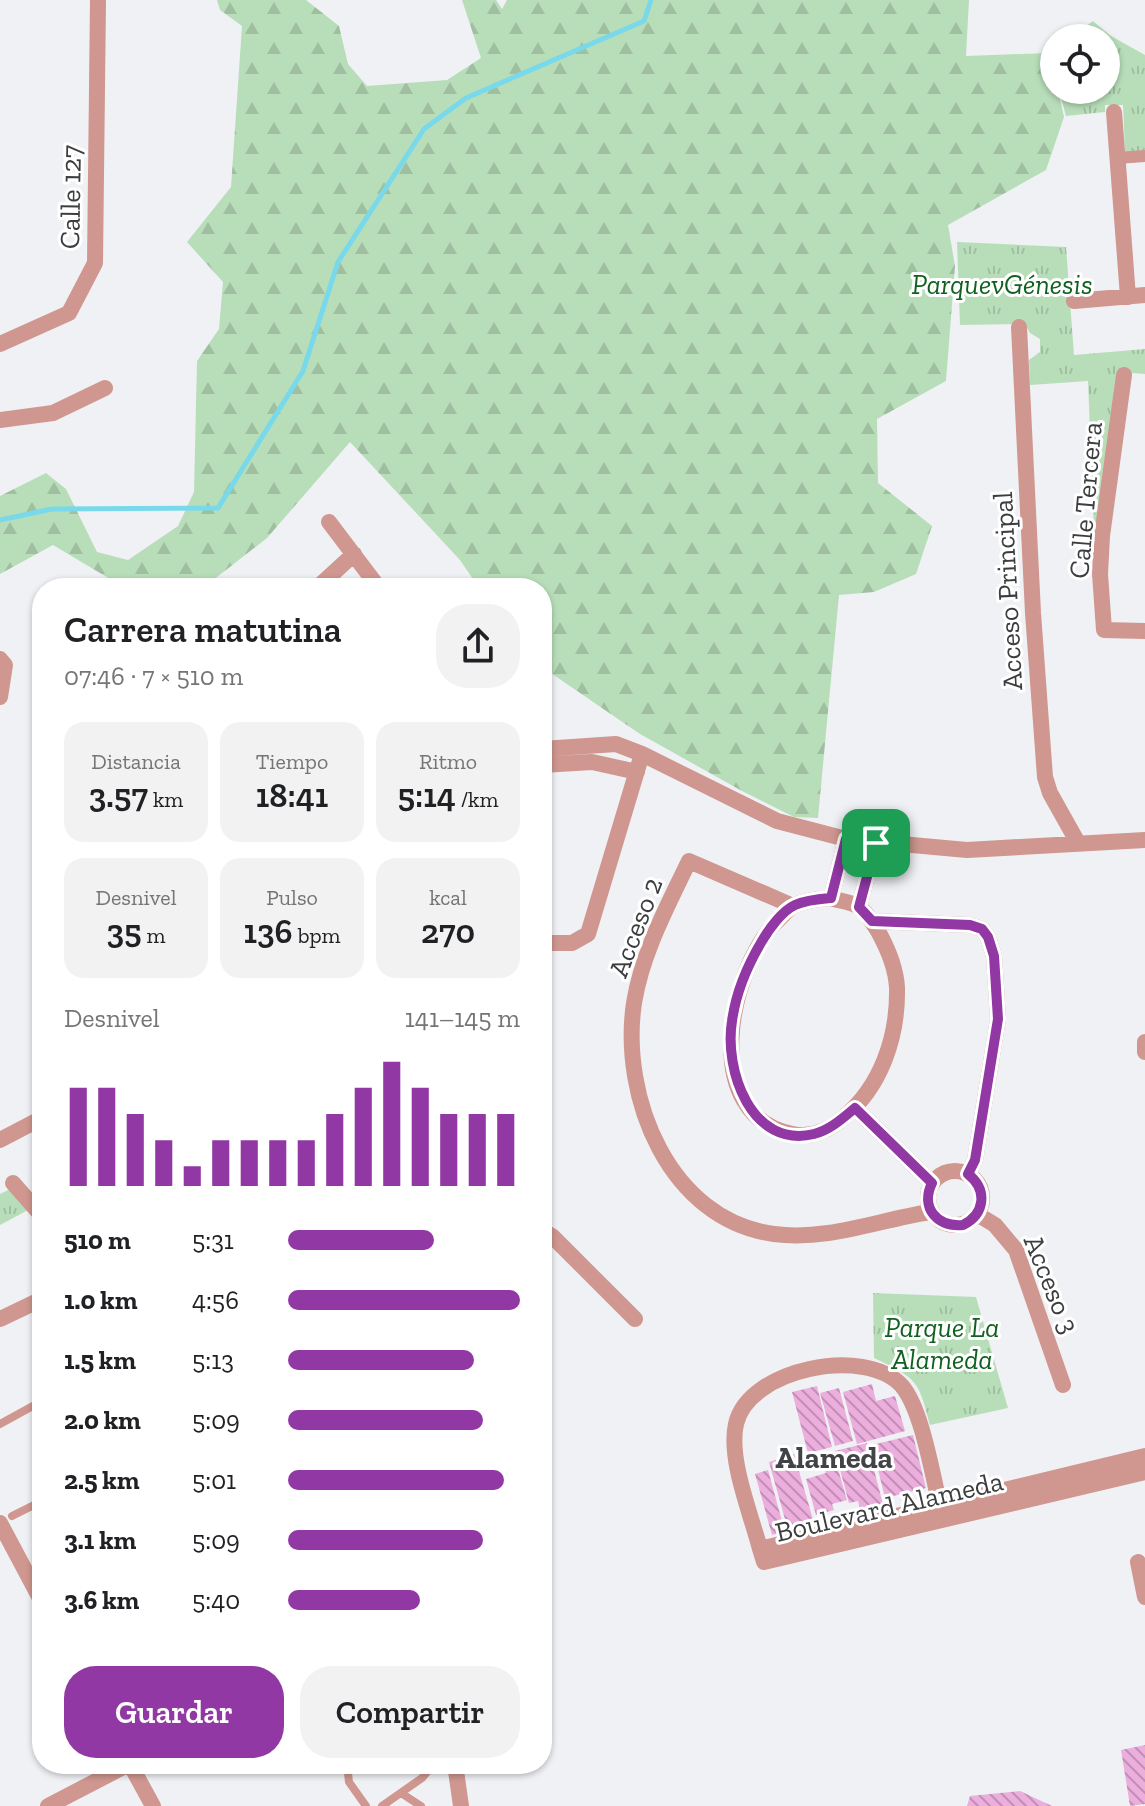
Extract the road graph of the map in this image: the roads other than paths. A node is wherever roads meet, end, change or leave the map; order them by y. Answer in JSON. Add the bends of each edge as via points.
{"nodes":[{"id":1,"x":98,"y":0,"type":"edge"},
{"id":2,"x":1114,"y":112,"type":"dead end"},
{"id":3,"x":1145,"y":156,"type":"edge"},
{"id":4,"x":1117,"y":158,"type":"junction"},
{"id":5,"x":1145,"y":295,"type":"edge"},
{"id":6,"x":1128,"y":297,"type":"junction"},
{"id":7,"x":1074,"y":301,"type":"dead end"},
{"id":8,"x":1019,"y":327,"type":"dead end"},
{"id":9,"x":0,"y":344,"type":"edge"},
{"id":10,"x":1124,"y":375,"type":"dead end"},
{"id":11,"x":105,"y":388,"type":"dead end"},
{"id":12,"x":0,"y":420,"type":"edge"},
{"id":13,"x":329,"y":522,"type":"dead end"},
{"id":14,"x":354,"y":554,"type":"junction"},
{"id":15,"x":328,"y":578,"type":"edge"},
{"id":16,"x":372,"y":578,"type":"edge"},
{"id":17,"x":1145,"y":631,"type":"edge"},
{"id":18,"x":0,"y":659,"type":"edge"},
{"id":19,"x":0,"y":697,"type":"edge"},
{"id":20,"x":552,"y":748,"type":"edge"},
{"id":21,"x":642,"y":754,"type":"junction"},
{"id":22,"x":552,"y":764,"type":"edge"},
{"id":23,"x":637,"y":772,"type":"junction"},
{"id":24,"x":846,"y":839,"type":"junction"},
{"id":25,"x":1145,"y":840,"type":"edge"},
{"id":26,"x":876,"y":843,"type":"junction"},
{"id":27,"x":1078,"y":843,"type":"junction"},
{"id":28,"x":831,"y":898,"type":"junction"},
{"id":29,"x":793,"y":906,"type":"junction"},
{"id":30,"x":859,"y":907,"type":"junction"},
{"id":31,"x":872,"y":921,"type":"junction"},
{"id":32,"x":552,"y":943,"type":"edge"},
{"id":33,"x":1145,"y":1042,"type":"edge"},
{"id":34,"x":1145,"y":1052,"type":"edge"},
{"id":35,"x":855,"y":1108,"type":"junction"},
{"id":36,"x":32,"y":1123,"type":"edge"},
{"id":37,"x":0,"y":1140,"type":"edge"},
{"id":38,"x":968,"y":1174,"type":"junction"},
{"id":39,"x":13,"y":1183,"type":"dead end"},
{"id":40,"x":932,"y":1183,"type":"junction"},
{"id":41,"x":32,"y":1205,"type":"edge"},
{"id":42,"x":930,"y":1212,"type":"junction"},
{"id":43,"x":977,"y":1214,"type":"junction"},
{"id":44,"x":552,"y":1236,"type":"edge"},
{"id":45,"x":32,"y":1304,"type":"edge"},
{"id":46,"x":0,"y":1319,"type":"edge"},
{"id":47,"x":635,"y":1319,"type":"dead end"},
{"id":48,"x":1063,"y":1385,"type":"dead end"},
{"id":49,"x":32,"y":1406,"type":"edge"},
{"id":50,"x":0,"y":1424,"type":"edge"},
{"id":51,"x":1145,"y":1456,"type":"edge"},
{"id":52,"x":1145,"y":1472,"type":"edge"},
{"id":53,"x":1077,"y":1480,"type":"junction"},
{"id":54,"x":32,"y":1506,"type":"edge"},
{"id":55,"x":942,"y":1513,"type":"junction"},
{"id":56,"x":6,"y":1520,"type":"edge"},
{"id":57,"x":1138,"y":1562,"type":"dead end"},
{"id":58,"x":32,"y":1579,"type":"edge"},
{"id":59,"x":1145,"y":1597,"type":"edge"},
{"id":60,"x":110,"y":1774,"type":"edge"},
{"id":61,"x":135,"y":1774,"type":"edge"},
{"id":62,"x":348,"y":1774,"type":"edge"},
{"id":63,"x":425,"y":1774,"type":"edge"},
{"id":64,"x":456,"y":1774,"type":"edge"},
{"id":65,"x":401,"y":1793,"type":"junction"},
{"id":66,"x":48,"y":1806,"type":"edge"},
{"id":67,"x":153,"y":1806,"type":"edge"},
{"id":68,"x":366,"y":1806,"type":"edge"},
{"id":69,"x":382,"y":1806,"type":"edge"},
{"id":70,"x":421,"y":1806,"type":"edge"},
{"id":71,"x":461,"y":1806,"type":"edge"}],
"edges":[{"from":1,"to":9,"type":"street","name":"Calle 127","via":[[95,263],[69,313]]},
{"from":2,"to":4,"type":"street"},
{"from":3,"to":4,"type":"street"},
{"from":4,"to":6,"type":"street"},
{"from":5,"to":6,"type":"street"},
{"from":6,"to":7,"type":"street"},
{"from":8,"to":27,"type":"street","name":"Acceso Principal","via":[[1045,777]]},
{"from":10,"to":17,"type":"street","name":"Calle Tercera","via":[[1102,536],[1104,630]]},
{"from":11,"to":12,"type":"street","via":[[53,413]]},
{"from":13,"to":14,"type":"street"},
{"from":14,"to":15,"type":"street"},
{"from":14,"to":16,"type":"street"},
{"from":18,"to":19,"type":"street","via":[[5,665]]},
{"from":20,"to":21,"type":"street","via":[[616,744]]},
{"from":21,"to":23,"type":"street"},
{"from":21,"to":24,"type":"street","via":[[777,821]]},
{"from":22,"to":23,"type":"street","via":[[592,762]]},
{"from":23,"to":32,"type":"street","via":[[588,934],[572,943]]},
{"from":24,"to":26,"type":"street"},
{"from":24,"to":28,"type":"street"},
{"from":25,"to":27,"type":"street"},
{"from":26,"to":27,"type":"street","via":[[967,850]]},
{"from":26,"to":30,"type":"street"},
{"from":28,"to":29,"type":"street"},
{"from":28,"to":30,"type":"street"},
{"from":29,"to":35,"type":"street","via":[[768,931],[739,990],[731,1035],[740,1090],[761,1123],[797,1135],[834,1126]]},
{"from":29,"to":42,"type":"street","name":"Acceso 2","via":[[689,861],[645,957],[635,1001],[632,1037],[648,1129],[680,1182],[703,1203],[750,1228],[810,1236]]},
{"from":30,"to":31,"type":"street"},
{"from":31,"to":35,"type":"street","via":[[891,954],[897,986],[895,1024],[886,1059]]},
{"from":31,"to":38,"type":"street","via":[[970,925],[988,937],[998,1019],[975,1160]]},
{"from":33,"to":34,"type":"street"},
{"from":35,"to":40,"type":"street"},
{"from":36,"to":37,"type":"street"},
{"from":38,"to":40,"type":"street","via":[[944,1173]]},
{"from":38,"to":43,"type":"street","via":[[982,1197]]},
{"from":39,"to":41,"type":"street"},
{"from":40,"to":42,"type":"street","via":[[927,1197]]},
{"from":42,"to":43,"type":"street","via":[[953,1226]]},
{"from":43,"to":48,"type":"street","name":"Acceso 3","via":[[995,1225],[1016,1250]]},
{"from":44,"to":47,"type":"street"},
{"from":45,"to":46,"type":"street"},
{"from":49,"to":50,"type":"lane"},
{"from":51,"to":53,"type":"street","name":"Boulevard Alameda"},
{"from":52,"to":53,"type":"street","name":"Boulevard Alameda"},
{"from":53,"to":55,"type":"street","name":"Boulevard Alameda"},
{"from":54,"to":56,"type":"lane"},
{"from":55,"to":55,"type":"street","name":"Boulevard Alameda","via":[[916,1411],[901,1386],[879,1371],[851,1364],[770,1382],[749,1398],[736,1420],[735,1456],[760,1549]]},
{"from":56,"to":58,"type":"street"},
{"from":57,"to":59,"type":"street"},
{"from":60,"to":66,"type":"street"},
{"from":61,"to":67,"type":"street"},
{"from":62,"to":68,"type":"lane"},
{"from":63,"to":65,"type":"lane"},
{"from":64,"to":71,"type":"street"},
{"from":65,"to":69,"type":"lane"},
{"from":65,"to":70,"type":"lane"}]}
